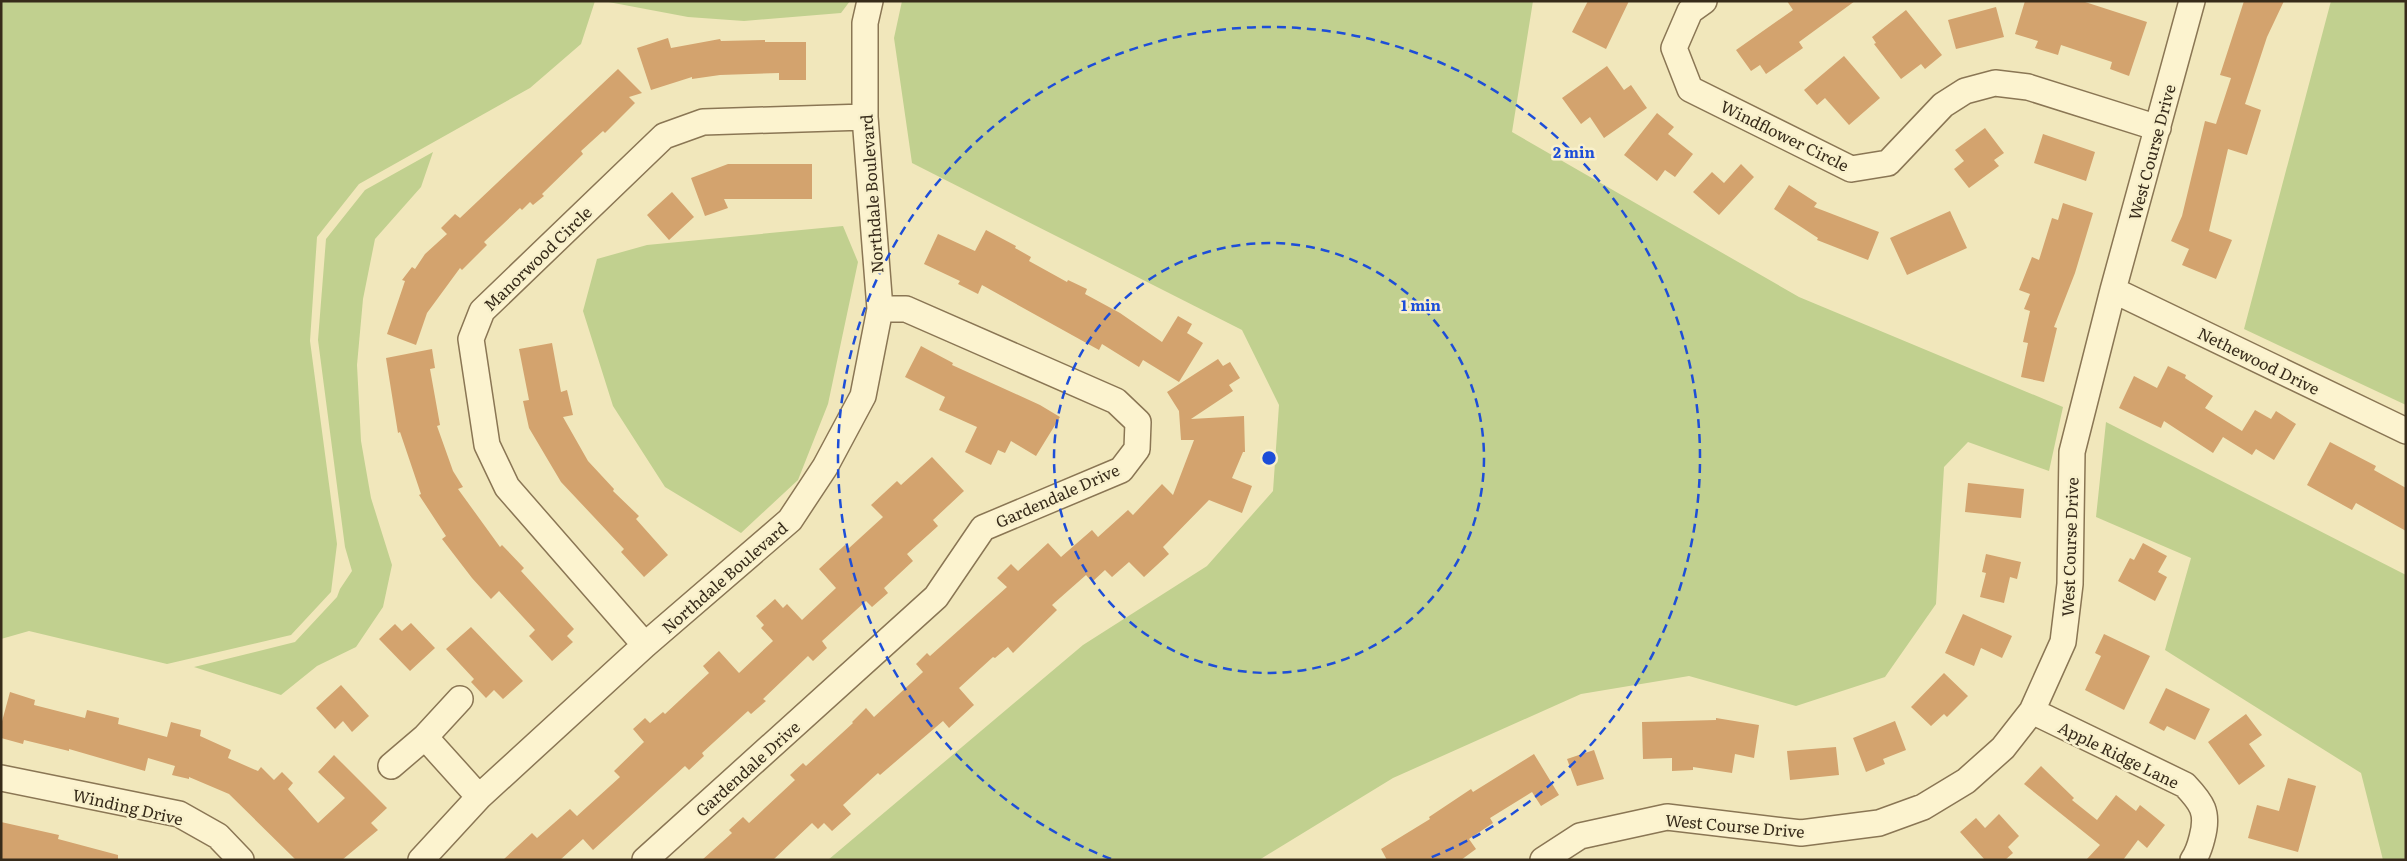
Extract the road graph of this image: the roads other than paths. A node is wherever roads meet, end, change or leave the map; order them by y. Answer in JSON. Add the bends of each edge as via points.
{"nodes":[{"id":1,"x":870,"y":1,"type":"edge"},
{"id":2,"x":1704,"y":1,"type":"edge"},
{"id":3,"x":2192,"y":1,"type":"edge"},
{"id":4,"x":865,"y":118,"type":"junction"},
{"id":5,"x":2158,"y":128,"type":"junction"},
{"id":6,"x":2113,"y":290,"type":"junction"},
{"id":7,"x":880,"y":309,"type":"junction"},
{"id":8,"x":2406,"y":431,"type":"edge"},
{"id":9,"x":645,"y":645,"type":"junction"},
{"id":10,"x":460,"y":699,"type":"dead end"},
{"id":11,"x":2032,"y":711,"type":"junction"},
{"id":12,"x":425,"y":737,"type":"junction"},
{"id":13,"x":391,"y":766,"type":"dead end"},
{"id":14,"x":1,"y":778,"type":"edge"},
{"id":15,"x":479,"y":797,"type":"junction"},
{"id":16,"x":242,"y":860,"type":"edge"},
{"id":17,"x":421,"y":860,"type":"edge"},
{"id":18,"x":645,"y":860,"type":"edge"},
{"id":19,"x":1543,"y":860,"type":"edge"},
{"id":20,"x":2193,"y":860,"type":"edge"}],
"edges":[{"from":1,"to":4,"type":"street","name":"Northdale Boulevard","via":[[865,23]]},
{"from":2,"to":5,"type":"street","name":"Windflower Circle","via":[[1690,11],[1674,48],[1690,88],[1851,169],[1888,163],[1943,105],[1965,91],[1995,83],[2028,87]]},
{"from":3,"to":5,"type":"street","name":"West Course Drive"},
{"from":4,"to":7,"type":"street","name":"Northdale Boulevard"},
{"from":4,"to":9,"type":"street","name":"Manorwood Circle","via":[[703,122],[664,136],[482,311],[472,346],[488,445],[507,487]]},
{"from":5,"to":6,"type":"street","name":"West Course Drive"},
{"from":6,"to":8,"type":"street","name":"Nethewood Drive"},
{"from":6,"to":11,"type":"street","name":"West Course Drive","via":[[2072,452],[2070,584],[2063,642]]},
{"from":7,"to":9,"type":"street","name":"Northdale Boulevard","via":[[863,396],[825,467],[790,520]]},
{"from":7,"to":18,"type":"street","name":"Gardendale Drive","via":[[906,310],[1116,401],[1138,422],[1137,449],[1121,470],[984,528],[936,597]]},
{"from":9,"to":15,"type":"street","name":"Northdale Boulevard"},
{"from":10,"to":12,"type":"street"},
{"from":11,"to":19,"type":"street","name":"West Course Drive","via":[[2003,748],[1966,781],[1923,807],[1880,823],[1801,833],[1667,816],[1580,836]]},
{"from":11,"to":20,"type":"street","name":"Apple Ridge Lane","via":[[2185,785],[2200,801],[2206,822]]},
{"from":12,"to":13,"type":"street"},
{"from":12,"to":15,"type":"street"},
{"from":14,"to":16,"type":"street","name":"Winding Drive","via":[[179,814],[218,836]]},
{"from":15,"to":17,"type":"street","name":"Northdale Boulevard"}]}
